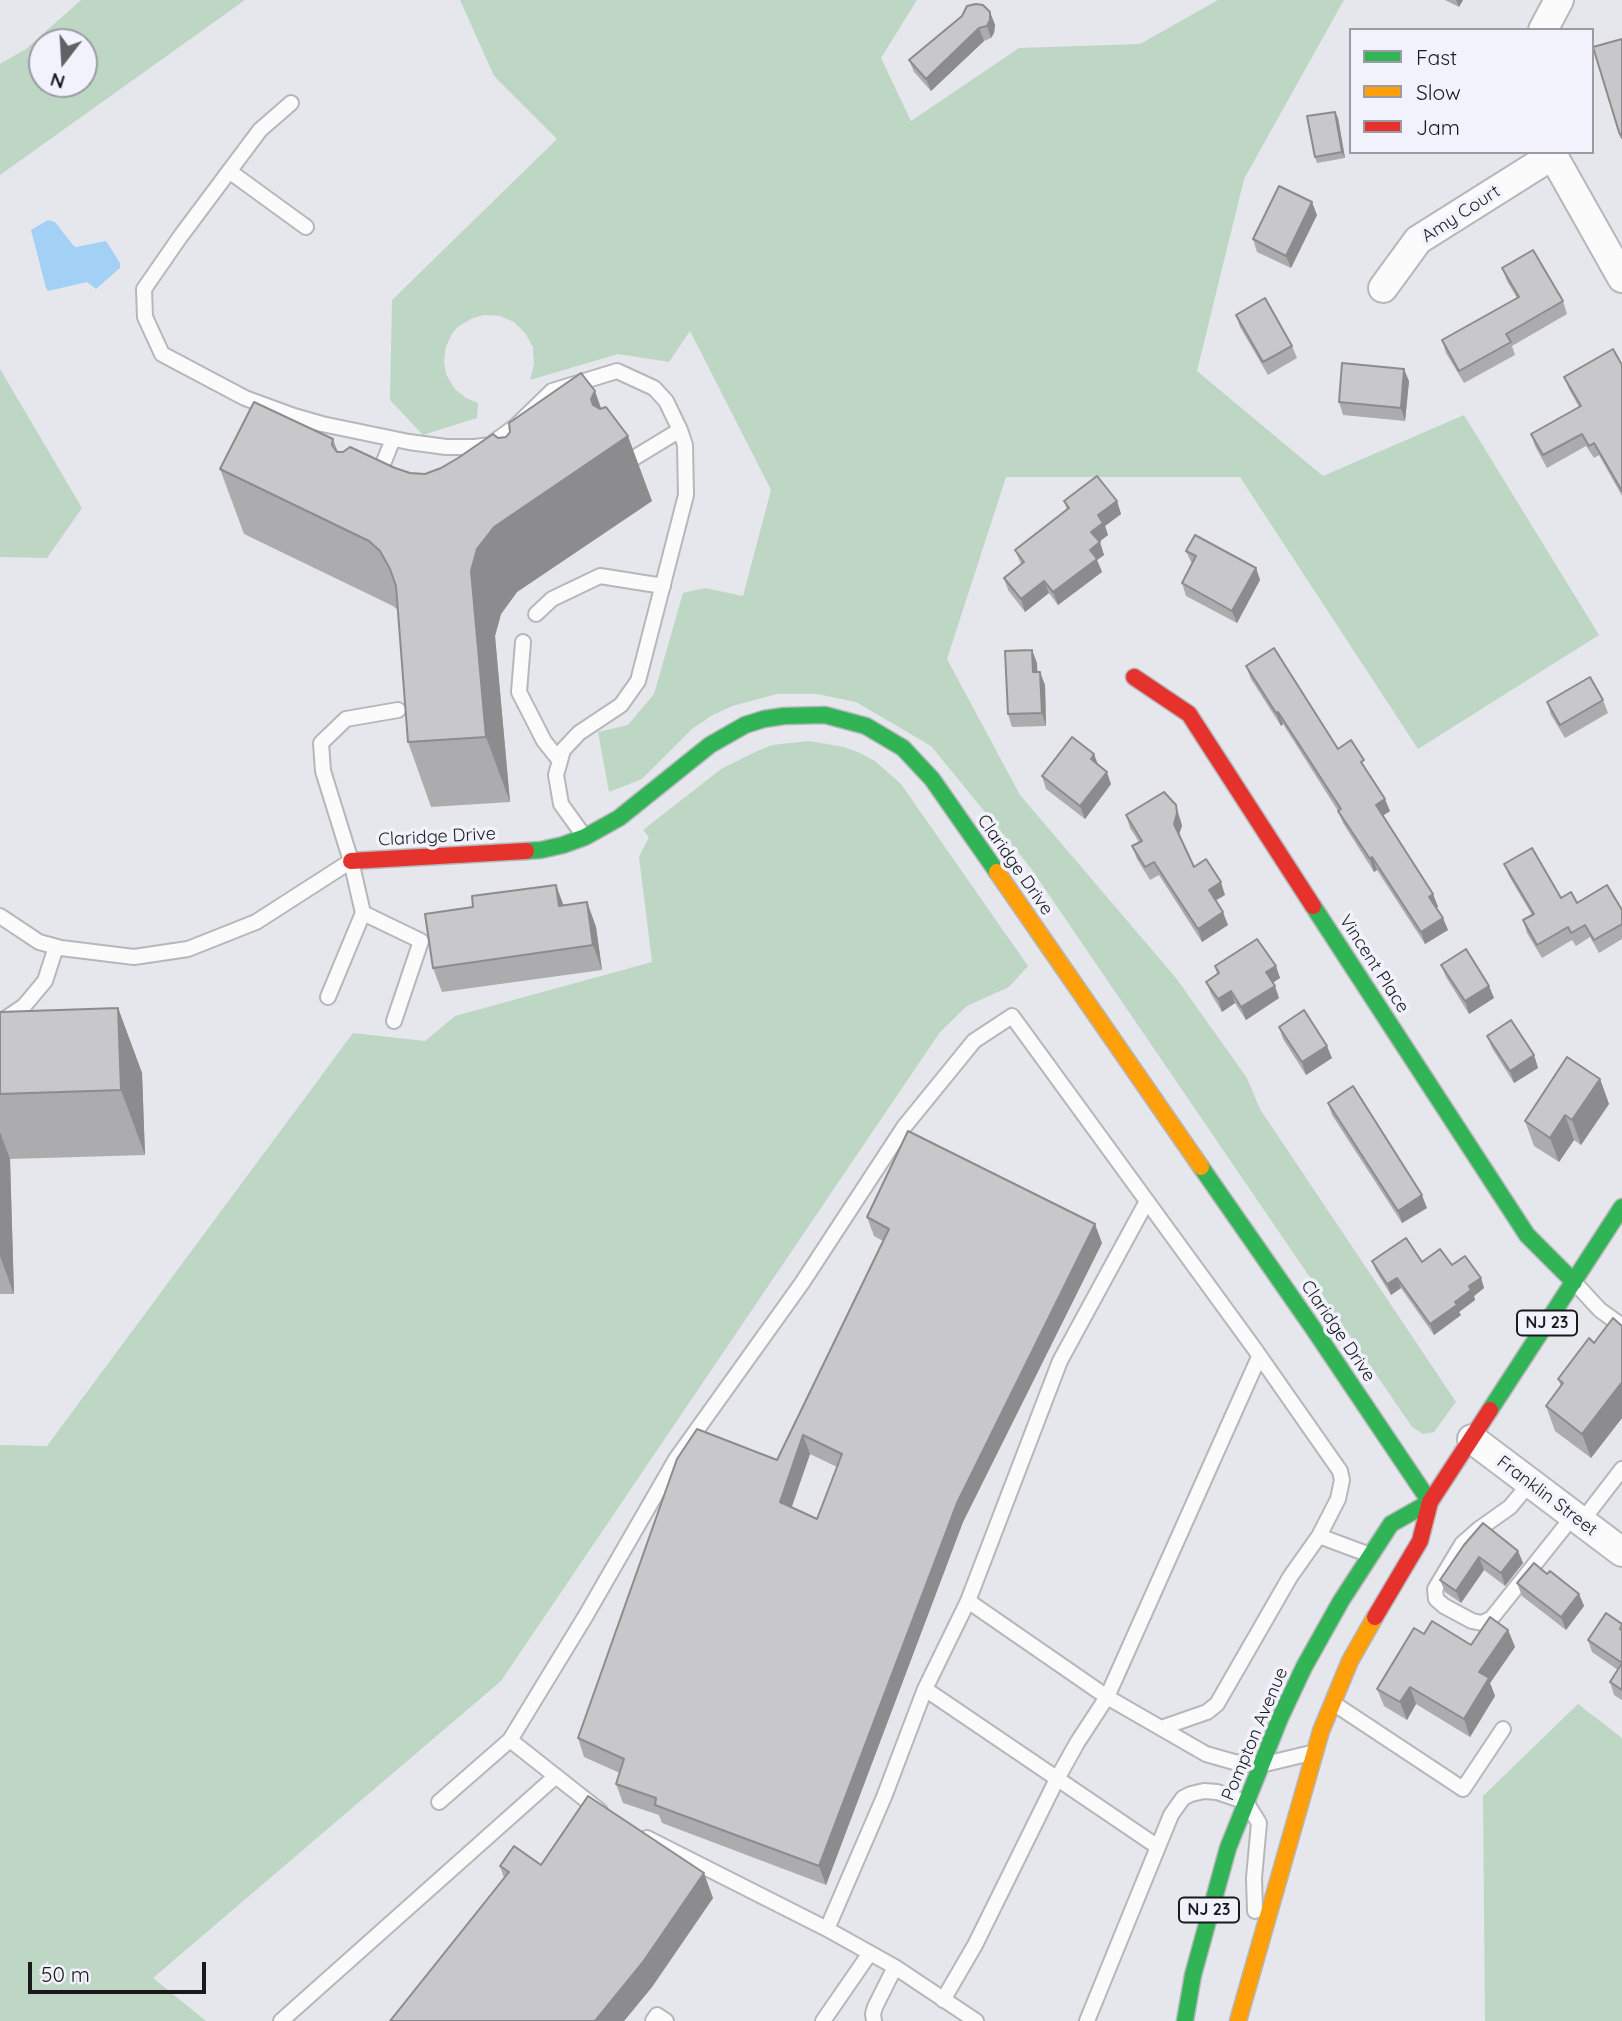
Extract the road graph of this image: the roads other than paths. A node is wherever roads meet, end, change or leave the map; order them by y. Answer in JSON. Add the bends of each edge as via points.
{"nodes":[{"id":1,"x":1559,"y":0,"type":"edge"},
{"id":2,"x":1545,"y":28,"type":"edge"},
{"id":3,"x":291,"y":103,"type":"dead end"},
{"id":4,"x":1552,"y":154,"type":"edge"},
{"id":5,"x":229,"y":171,"type":"junction"},
{"id":6,"x":306,"y":227,"type":"dead end"},
{"id":7,"x":1622,"y":278,"type":"edge"},
{"id":8,"x":1383,"y":288,"type":"dead end"},
{"id":9,"x":680,"y":430,"type":"junction"},
{"id":10,"x":393,"y":439,"type":"junction"},
{"id":11,"x":624,"y":464,"type":"edge"},
{"id":12,"x":370,"y":496,"type":"edge"},
{"id":13,"x":663,"y":586,"type":"junction"},
{"id":14,"x":536,"y":614,"type":"dead end"},
{"id":15,"x":523,"y":642,"type":"dead end"},
{"id":16,"x":1134,"y":677,"type":"dead end"},
{"id":17,"x":398,"y":710,"type":"edge"},
{"id":18,"x":560,"y":761,"type":"junction"},
{"id":19,"x":584,"y":837,"type":"junction"},
{"id":20,"x":351,"y":861,"type":"junction"},
{"id":21,"x":363,"y":914,"type":"junction"},
{"id":22,"x":0,"y":916,"type":"edge"},
{"id":23,"x":56,"y":947,"type":"junction"},
{"id":24,"x":328,"y":997,"type":"dead end"},
{"id":25,"x":1,"y":1021,"type":"edge"},
{"id":26,"x":394,"y":1021,"type":"dead end"},
{"id":27,"x":1147,"y":1201,"type":"junction"},
{"id":28,"x":1622,"y":1207,"type":"edge"},
{"id":29,"x":1574,"y":1282,"type":"junction"},
{"id":30,"x":1622,"y":1326,"type":"edge"},
{"id":31,"x":1259,"y":1357,"type":"junction"},
{"id":32,"x":1472,"y":1439,"type":"junction"},
{"id":33,"x":1622,"y":1469,"type":"edge"},
{"id":34,"x":1530,"y":1483,"type":"junction"},
{"id":35,"x":1430,"y":1502,"type":"junction"},
{"id":36,"x":1578,"y":1518,"type":"junction"},
{"id":37,"x":1318,"y":1536,"type":"junction"},
{"id":38,"x":1622,"y":1552,"type":"edge"},
{"id":39,"x":1370,"y":1555,"type":"junction"},
{"id":40,"x":968,"y":1601,"type":"junction"},
{"id":41,"x":925,"y":1689,"type":"junction"},
{"id":42,"x":1107,"y":1698,"type":"junction"},
{"id":43,"x":1332,"y":1703,"type":"junction"},
{"id":44,"x":1161,"y":1728,"type":"junction"},
{"id":45,"x":1503,"y":1729,"type":"dead end"},
{"id":46,"x":510,"y":1740,"type":"junction"},
{"id":47,"x":1314,"y":1752,"type":"junction"},
{"id":48,"x":1261,"y":1765,"type":"junction"},
{"id":49,"x":556,"y":1776,"type":"junction"},
{"id":50,"x":1057,"y":1779,"type":"junction"},
{"id":51,"x":439,"y":1802,"type":"dead end"},
{"id":52,"x":1246,"y":1802,"type":"junction"},
{"id":53,"x":613,"y":1821,"type":"edge"},
{"id":54,"x":636,"y":1833,"type":"edge"},
{"id":55,"x":1158,"y":1847,"type":"junction"},
{"id":56,"x":827,"y":1928,"type":"junction"},
{"id":57,"x":870,"y":1953,"type":"junction"},
{"id":58,"x":1256,"y":1953,"type":"junction"},
{"id":59,"x":895,"y":1967,"type":"junction"},
{"id":60,"x":943,"y":2000,"type":"junction"},
{"id":61,"x":281,"y":2021,"type":"edge"},
{"id":62,"x":653,"y":2021,"type":"edge"},
{"id":63,"x":666,"y":2021,"type":"edge"},
{"id":64,"x":823,"y":2021,"type":"edge"},
{"id":65,"x":874,"y":2021,"type":"edge"},
{"id":66,"x":976,"y":2021,"type":"edge"},
{"id":67,"x":1087,"y":2021,"type":"edge"},
{"id":68,"x":1185,"y":2021,"type":"edge"},
{"id":69,"x":1238,"y":2021,"type":"edge"}],
"edges":[{"from":1,"to":2,"type":"street"},
{"from":3,"to":5,"type":"lane","via":[[260,130]]},
{"from":4,"to":7,"type":"street"},
{"from":4,"to":8,"type":"street","name":"Amy Court","via":[[1418,240]]},
{"from":5,"to":6,"type":"lane"},
{"from":5,"to":10,"type":"lane","via":[[144,289],[145,317],[162,354],[245,398],[322,424]]},
{"from":9,"to":10,"type":"lane","via":[[654,388],[617,371],[552,391],[494,450]]},
{"from":9,"to":11,"type":"lane"},
{"from":9,"to":13,"type":"lane","via":[[685,444],[686,495]]},
{"from":10,"to":12,"type":"lane"},
{"from":13,"to":14,"type":"lane","via":[[600,576],[552,599]]},
{"from":13,"to":18,"type":"lane","via":[[638,681],[621,705],[579,733],[563,750]]},
{"from":15,"to":18,"type":"lane","via":[[519,692],[544,741]]},
{"from":16,"to":29,"type":"street","name":"Vincent Place","via":[[1189,714],[1527,1235]]},
{"from":17,"to":20,"type":"lane","via":[[345,719],[321,743],[323,771]]},
{"from":18,"to":19,"type":"lane","via":[[556,775],[561,804]]},
{"from":19,"to":20,"type":"street","name":"Claridge Drive","via":[[541,850]]},
{"from":19,"to":35,"type":"street","name":"Claridge Drive","via":[[620,818],[710,745],[764,719],[825,715],[866,726],[902,748],[932,779]]},
{"from":20,"to":21,"type":"lane"},
{"from":20,"to":23,"type":"lane","via":[[256,922],[188,949],[134,957]]},
{"from":21,"to":24,"type":"lane"},
{"from":21,"to":26,"type":"lane","via":[[421,941]]},
{"from":22,"to":23,"type":"lane","via":[[39,942]]},
{"from":23,"to":25,"type":"lane","via":[[44,981],[24,1006]]},
{"from":27,"to":31,"type":"lane"},
{"from":27,"to":40,"type":"lane","via":[[1060,1361]]},
{"from":27,"to":46,"type":"lane","via":[[1012,1016],[974,1041],[904,1126],[802,1283],[676,1459]]},
{"from":28,"to":29,"type":"street","name":"Pompton Avenue","number":"NJ 23"},
{"from":29,"to":30,"type":"lane"},
{"from":29,"to":32,"type":"street","name":"Pompton Avenue","number":"NJ 23"},
{"from":31,"to":37,"type":"lane","via":[[1340,1471],[1342,1489]]},
{"from":31,"to":42,"type":"lane"},
{"from":32,"to":34,"type":"street","name":"Franklin Street"},
{"from":32,"to":35,"type":"street","name":"Pompton Avenue","number":"NJ 23"},
{"from":33,"to":36,"type":"lane"},
{"from":34,"to":36,"type":"street","name":"Franklin Street"},
{"from":34,"to":36,"type":"lane","via":[[1510,1507],[1462,1544],[1435,1589],[1436,1599],[1444,1606],[1472,1622],[1491,1619]]},
{"from":35,"to":39,"type":"street","name":"Pompton Avenue","number":"NJ 23","via":[[1391,1524]]},
{"from":35,"to":43,"type":"street","name":"Pompton Avenue","number":"NJ 23","via":[[1420,1541],[1370,1623]]},
{"from":36,"to":38,"type":"street","name":"Franklin Street"},
{"from":37,"to":39,"type":"lane"},
{"from":37,"to":44,"type":"lane","via":[[1217,1704]]},
{"from":39,"to":48,"type":"street","name":"Pompton Avenue","number":"NJ 23","via":[[1304,1667]]},
{"from":40,"to":41,"type":"lane"},
{"from":40,"to":42,"type":"lane"},
{"from":41,"to":50,"type":"lane"},
{"from":41,"to":56,"type":"lane"},
{"from":42,"to":44,"type":"lane"},
{"from":42,"to":50,"type":"lane"},
{"from":43,"to":45,"type":"lane","via":[[1463,1789]]},
{"from":43,"to":47,"type":"street","name":"Pompton Avenue","number":"NJ 23"},
{"from":44,"to":48,"type":"lane","via":[[1206,1754]]},
{"from":46,"to":49,"type":"lane"},
{"from":46,"to":51,"type":"lane"},
{"from":47,"to":48,"type":"lane"},
{"from":47,"to":58,"type":"street","name":"Pompton Avenue","number":"NJ 23"},
{"from":48,"to":52,"type":"street","name":"Pompton Avenue","number":"NJ 23"},
{"from":49,"to":53,"type":"lane"},
{"from":49,"to":61,"type":"lane"},
{"from":50,"to":55,"type":"lane"},
{"from":50,"to":60,"type":"lane"},
{"from":52,"to":55,"type":"lane","via":[[1217,1792],[1191,1794],[1177,1805]]},
{"from":52,"to":58,"type":"lane","via":[[1259,1822],[1254,1878]]},
{"from":52,"to":68,"type":"street","name":"Pompton Avenue","number":"NJ 23","via":[[1203,1933]]},
{"from":54,"to":56,"type":"lane"},
{"from":55,"to":67,"type":"lane"},
{"from":56,"to":57,"type":"lane"},
{"from":57,"to":59,"type":"lane"},
{"from":57,"to":64,"type":"lane"},
{"from":58,"to":69,"type":"street","name":"Pompton Avenue","number":"NJ 23"},
{"from":59,"to":60,"type":"lane"},
{"from":59,"to":65,"type":"lane","via":[[875,2007]]},
{"from":60,"to":66,"type":"lane"},
{"from":62,"to":63,"type":"lane","via":[[657,2015]]}]}
